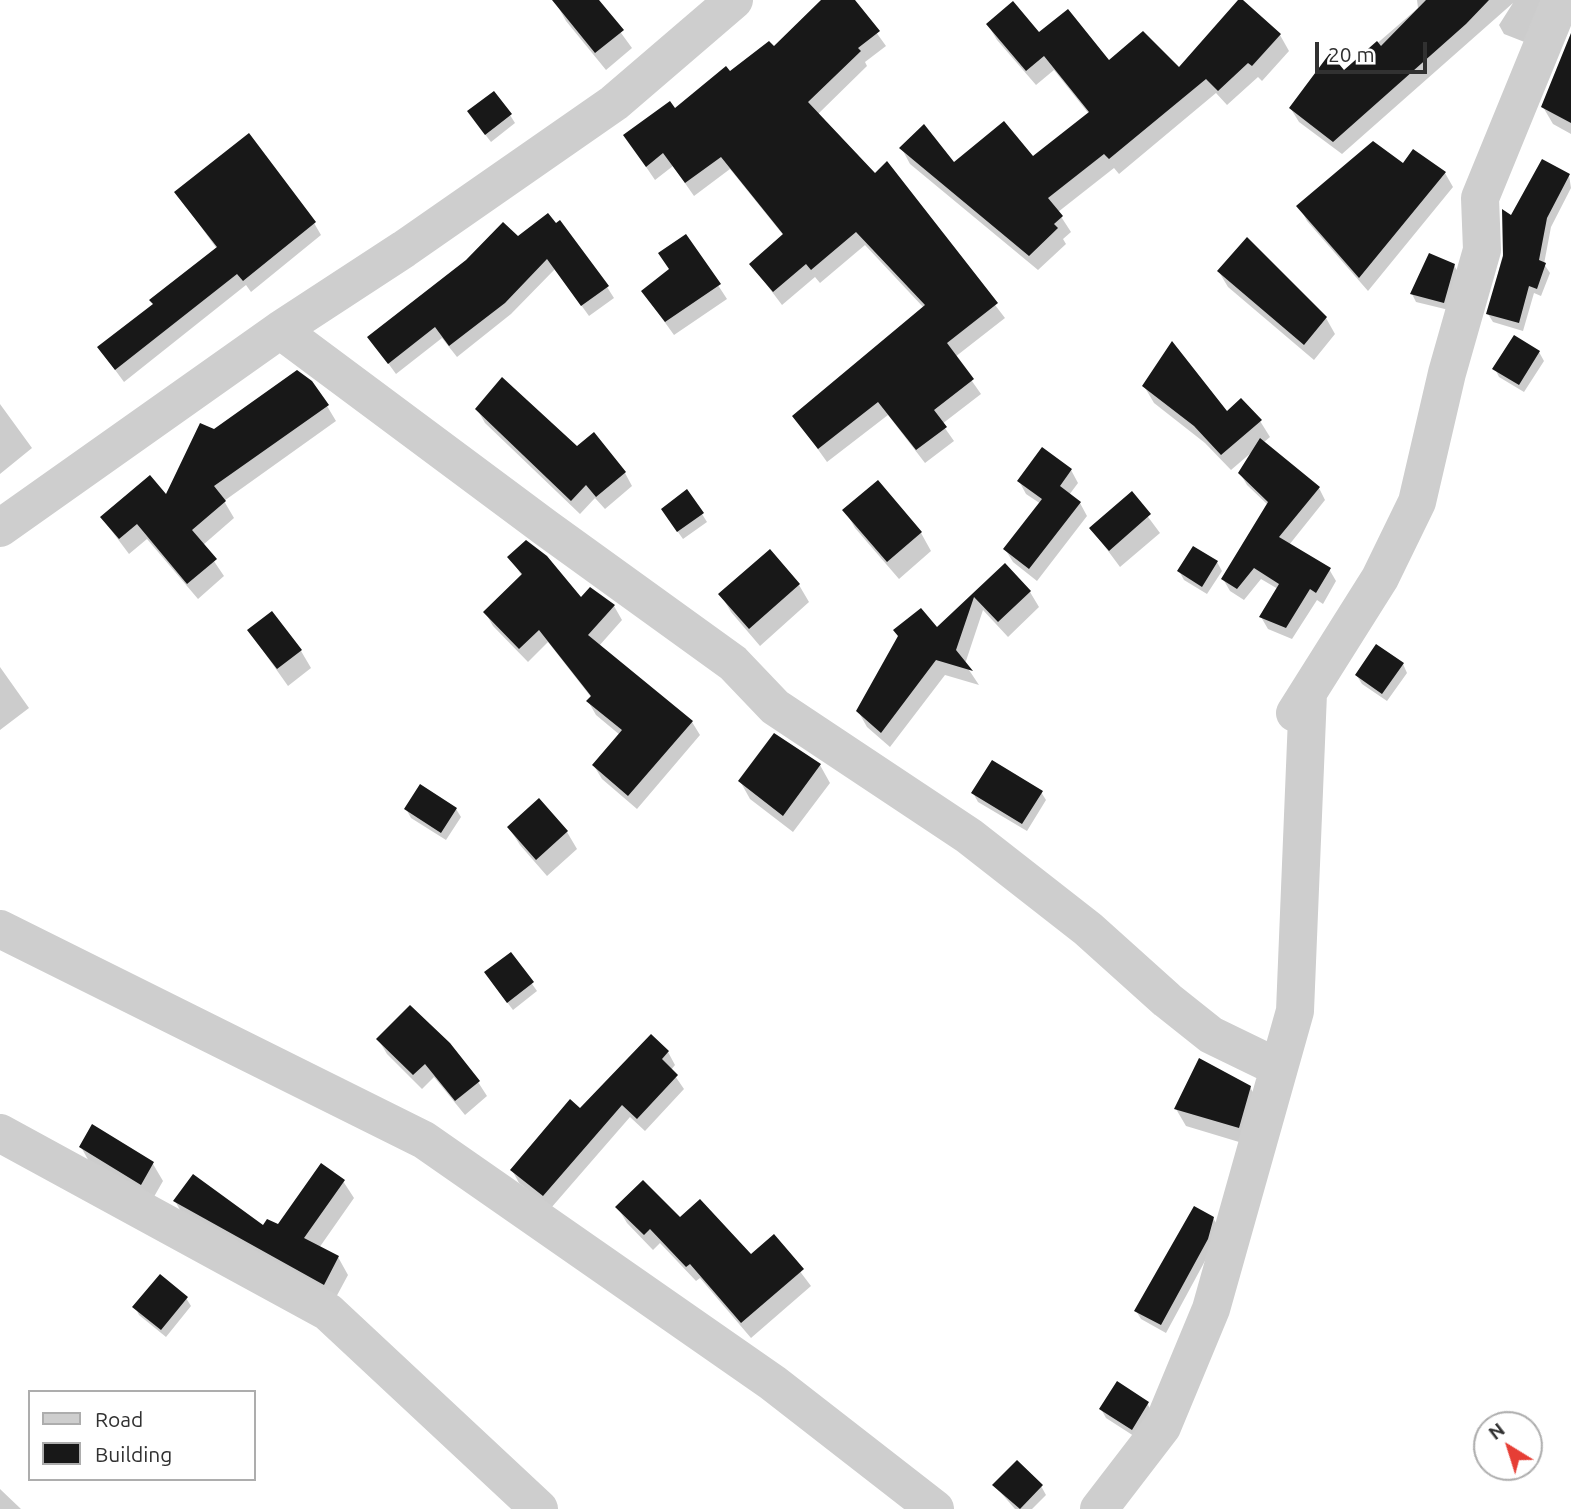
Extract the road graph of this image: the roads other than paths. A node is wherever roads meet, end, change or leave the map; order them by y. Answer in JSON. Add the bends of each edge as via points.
{"nodes":[{"id":1,"x":734,"y":0,"type":"edge"},
{"id":2,"x":1561,"y":0,"type":"edge"},
{"id":3,"x":280,"y":330,"type":"junction"},
{"id":4,"x":0,"y":528,"type":"edge"},
{"id":5,"x":0,"y":929,"type":"edge"},
{"id":6,"x":1279,"y":1068,"type":"junction"},
{"id":7,"x":0,"y":1133,"type":"edge"},
{"id":8,"x":539,"y":1509,"type":"edge"},
{"id":9,"x":935,"y":1509,"type":"edge"},
{"id":10,"x":1099,"y":1509,"type":"edge"}],
"edges":[{"from":1,"to":3,"type":"street","via":[[614,103]]},
{"from":2,"to":6,"type":"street","via":[[1480,198],[1482,250],[1447,373],[1418,502],[1380,578],[1299,707],[1295,1011]]},
{"from":3,"to":4,"type":"street"},
{"from":3,"to":6,"type":"street","via":[[733,663],[775,707],[969,836],[1088,929],[1211,1035]]},
{"from":5,"to":9,"type":"street","via":[[424,1140],[773,1382]]},
{"from":6,"to":10,"type":"street","via":[[1211,1310],[1162,1427]]},
{"from":7,"to":8,"type":"street","via":[[327,1312]]}]}
